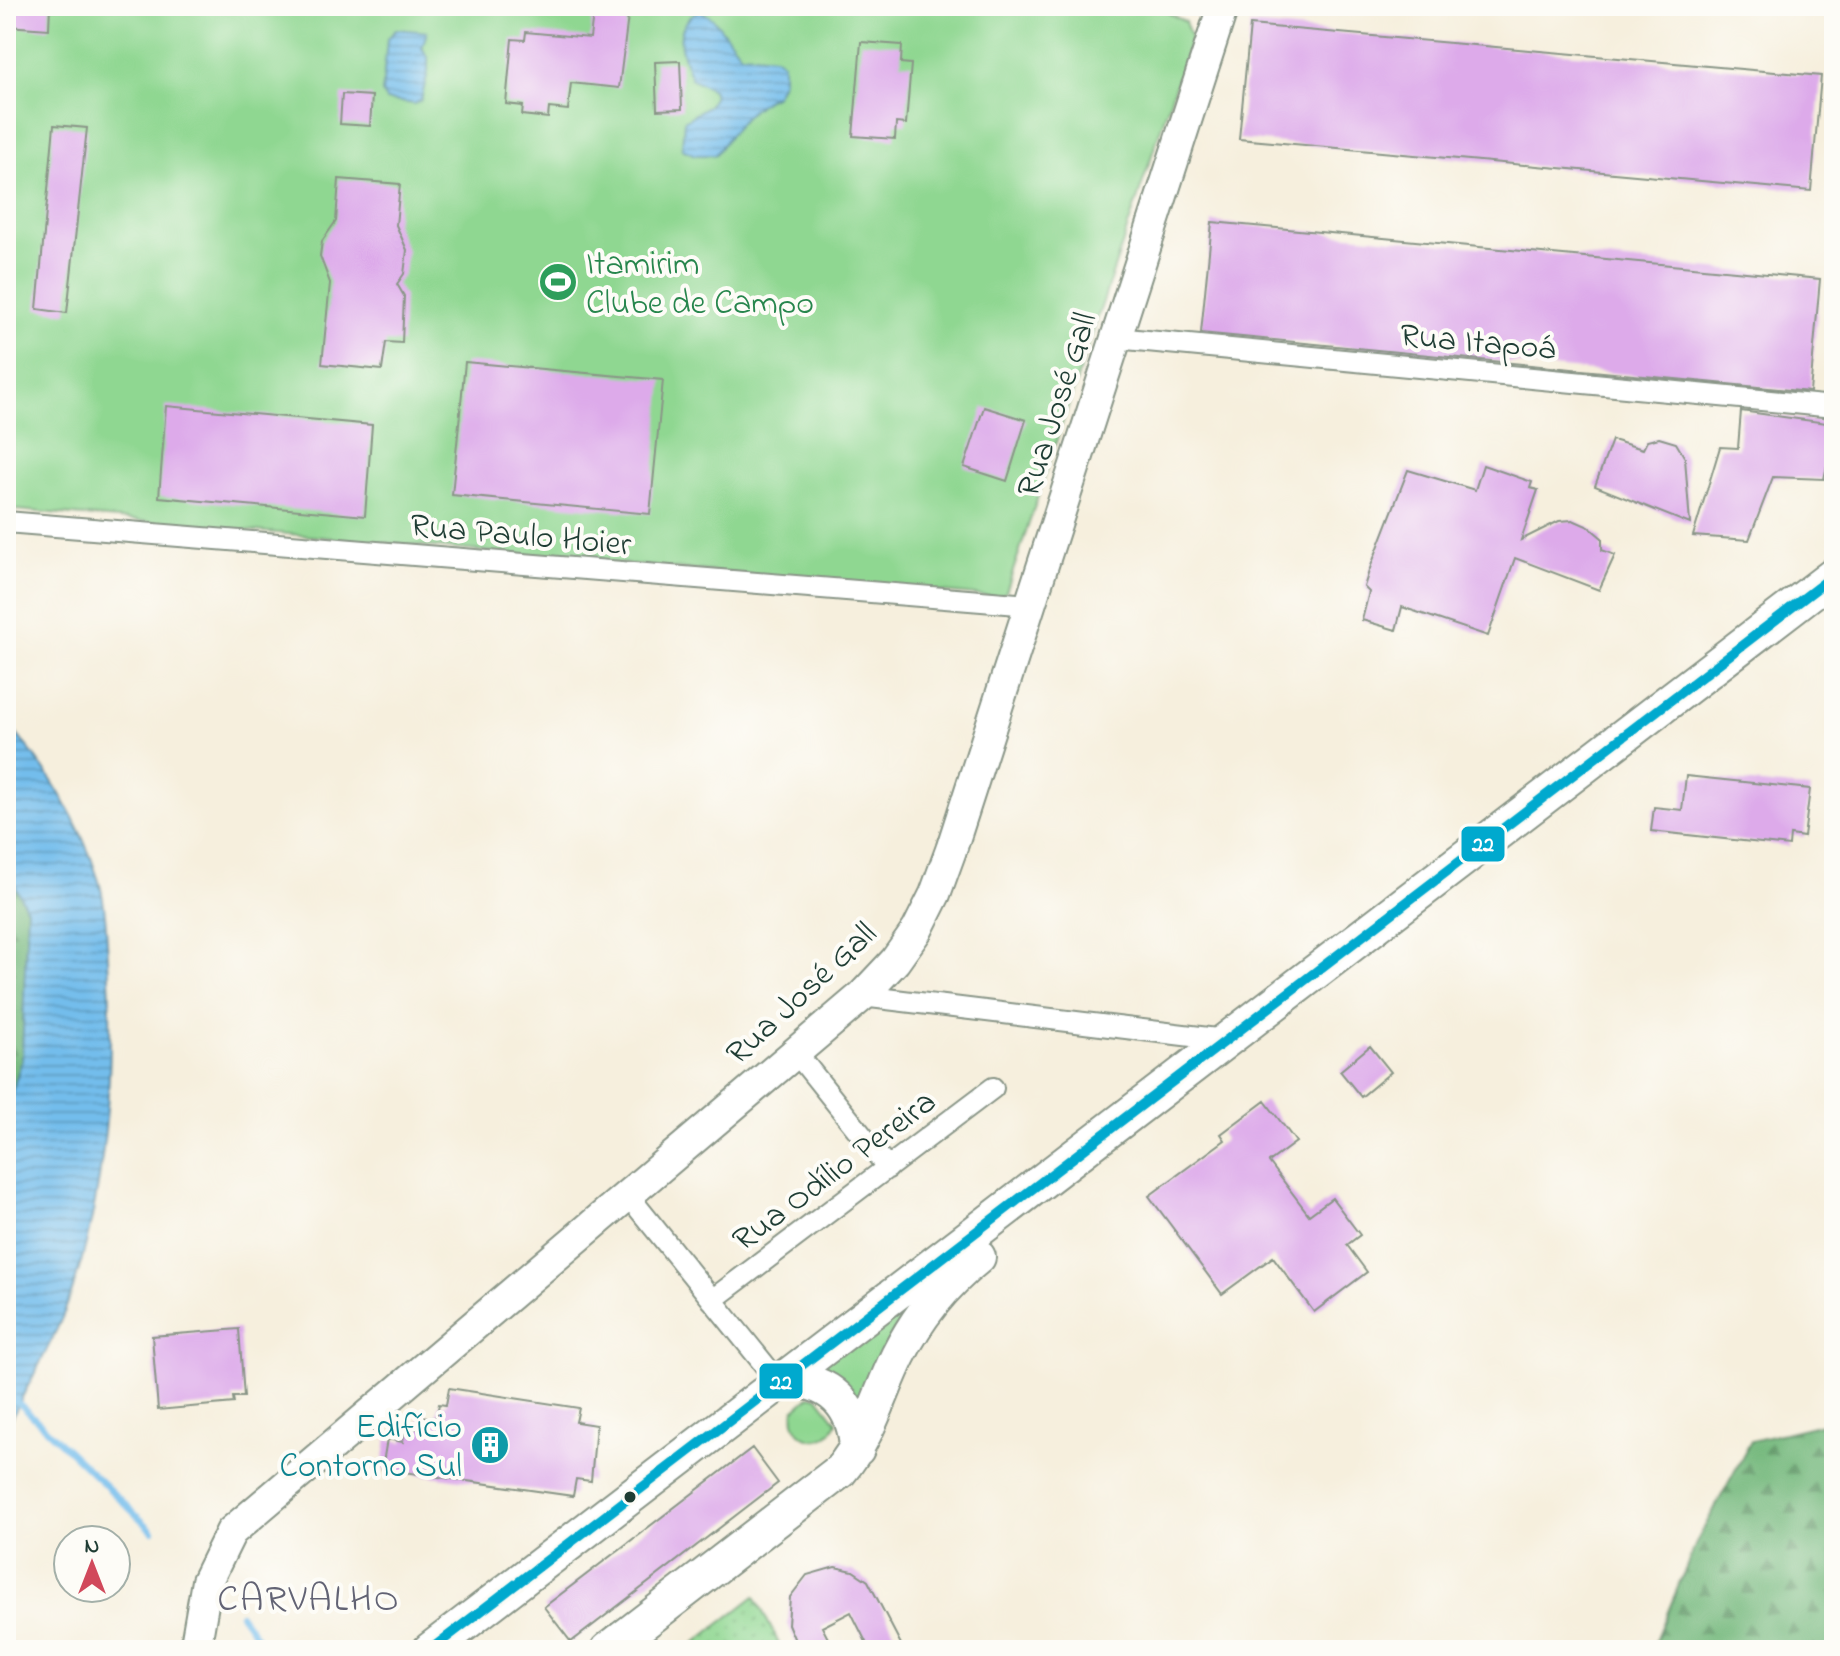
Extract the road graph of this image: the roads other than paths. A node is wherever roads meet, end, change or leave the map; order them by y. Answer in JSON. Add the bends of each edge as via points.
{"nodes":[{"id":1,"x":1223,"y":6,"type":"edge"},
{"id":2,"x":1116,"y":338,"type":"junction"},
{"id":3,"x":1834,"y":407,"type":"edge"},
{"id":4,"x":6,"y":522,"type":"edge"},
{"id":5,"x":1834,"y":575,"type":"edge"},
{"id":6,"x":1834,"y":598,"type":"edge"},
{"id":7,"x":1030,"y":605,"type":"junction"},
{"id":8,"x":862,"y":996,"type":"junction"},
{"id":9,"x":1225,"y":1040,"type":"junction"},
{"id":10,"x":797,"y":1054,"type":"junction"},
{"id":11,"x":993,"y":1088,"type":"dead end"},
{"id":12,"x":888,"y":1168,"type":"junction"},
{"id":13,"x":627,"y":1194,"type":"junction"},
{"id":14,"x":712,"y":1300,"type":"junction"},
{"id":15,"x":783,"y":1382,"type":"junction"},
{"id":16,"x":857,"y":1449,"type":"junction"},
{"id":17,"x":470,"y":1634,"type":"edge"},
{"id":18,"x":624,"y":1643,"type":"edge"},
{"id":19,"x":195,"y":1650,"type":"edge"},
{"id":20,"x":430,"y":1650,"type":"edge"}],
"edges":[{"from":1,"to":2,"type":"main road","name":"Rua José Gall"},
{"from":2,"to":3,"type":"street","name":"Rua Itapoá"},
{"from":2,"to":7,"type":"main road","name":"Rua José Gall"},
{"from":4,"to":7,"type":"street","name":"Rua Paulo Hoier"},
{"from":5,"to":9,"type":"main road"},
{"from":6,"to":16,"type":"main road","via":[[956,1275],[915,1326]]},
{"from":7,"to":8,"type":"main road","name":"Rua José Gall","via":[[935,894],[895,961]]},
{"from":8,"to":9,"type":"street"},
{"from":8,"to":10,"type":"main road","name":"Rua José Gall"},
{"from":9,"to":15,"type":"main road"},
{"from":10,"to":12,"type":"street"},
{"from":10,"to":13,"type":"main road","name":"Rua José Gall"},
{"from":11,"to":12,"type":"street","name":"Rua Odílio Pereira"},
{"from":12,"to":14,"type":"street","name":"Rua Odílio Pereira"},
{"from":13,"to":14,"type":"street"},
{"from":13,"to":19,"type":"main road","name":"Rua José Gall","via":[[231,1532],[207,1581]]},
{"from":14,"to":15,"type":"street"},
{"from":15,"to":16,"type":"main road","via":[[812,1381],[838,1397],[851,1416]]},
{"from":15,"to":17,"type":"main road"},
{"from":16,"to":18,"type":"main road","via":[[826,1484]]},
{"from":17,"to":20,"type":"main road"}]}
